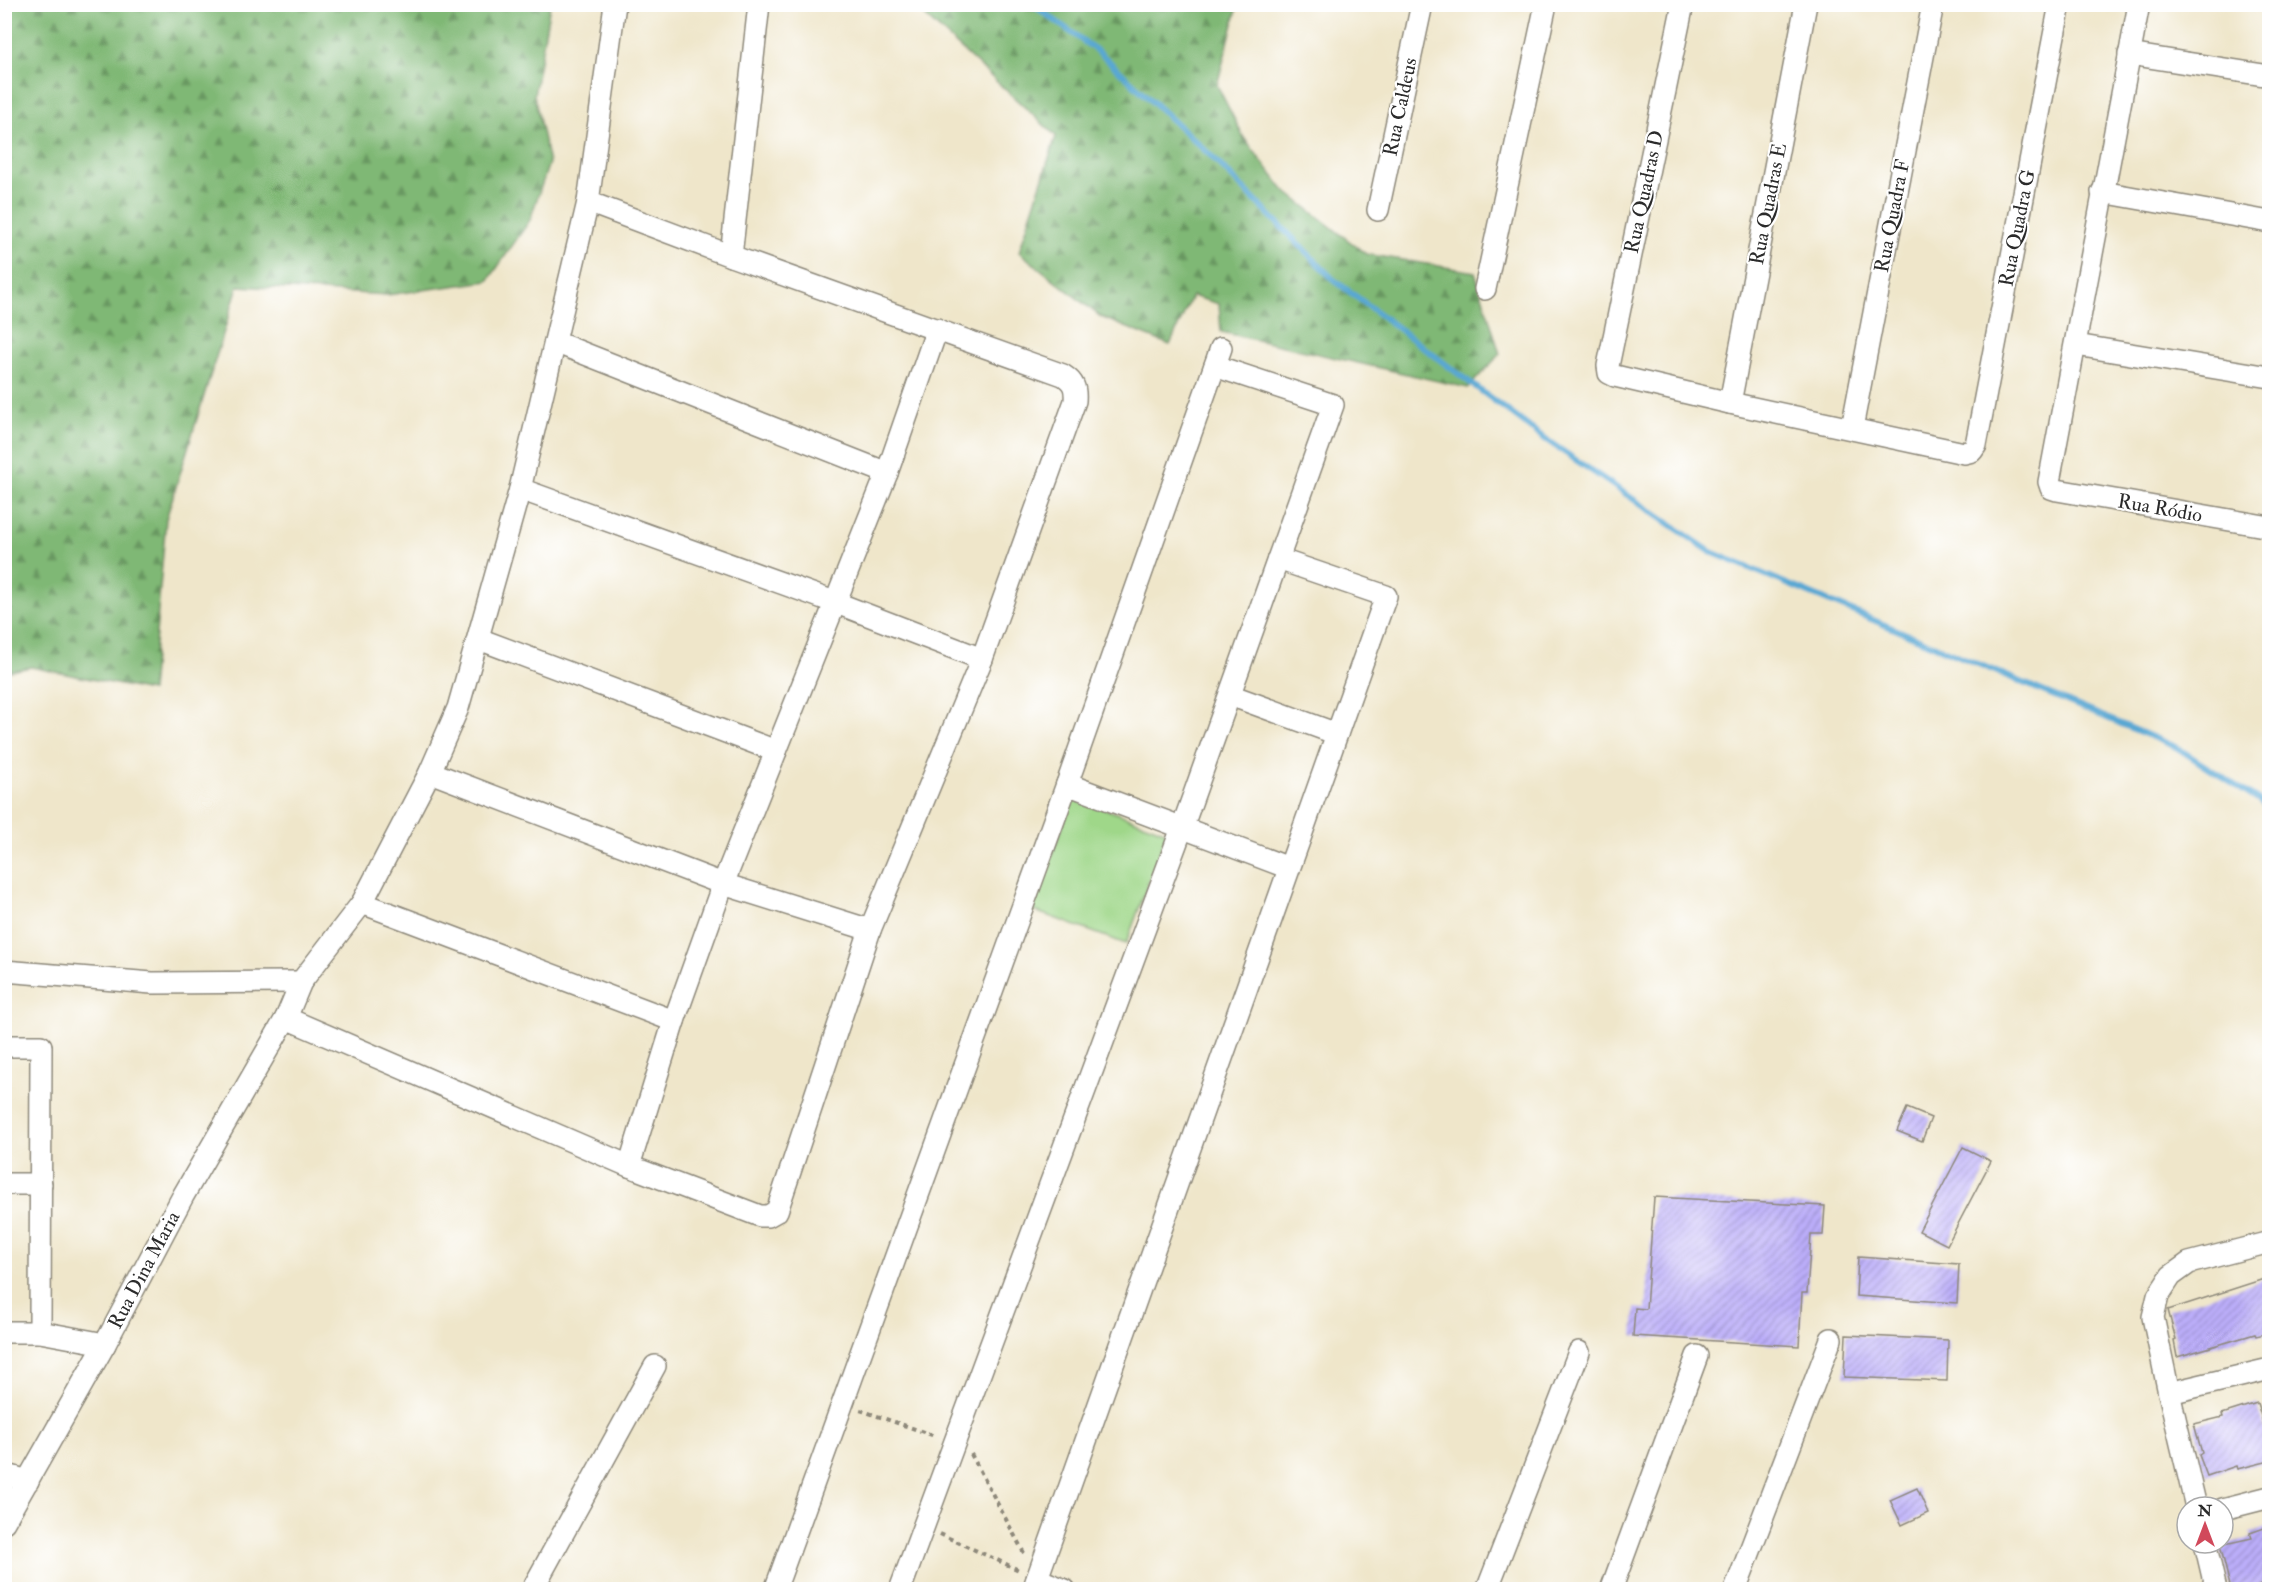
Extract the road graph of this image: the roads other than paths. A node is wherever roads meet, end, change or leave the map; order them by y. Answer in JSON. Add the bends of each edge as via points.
{"nodes":[{"id":1,"x":615,"y":4,"type":"edge"},
{"id":2,"x":759,"y":4,"type":"edge"},
{"id":3,"x":1422,"y":4,"type":"edge"},
{"id":4,"x":1546,"y":4,"type":"edge"},
{"id":5,"x":1683,"y":4,"type":"edge"},
{"id":6,"x":1806,"y":4,"type":"edge"},
{"id":7,"x":1933,"y":4,"type":"edge"},
{"id":8,"x":2060,"y":4,"type":"edge"},
{"id":9,"x":2139,"y":4,"type":"edge"},
{"id":10,"x":2129,"y":54,"type":"junction"},
{"id":11,"x":2270,"y":76,"type":"edge"},
{"id":12,"x":2102,"y":192,"type":"junction"},
{"id":13,"x":588,"y":202,"type":"junction"},
{"id":14,"x":1378,"y":210,"type":"dead end"},
{"id":15,"x":2270,"y":222,"type":"edge"},
{"id":16,"x":731,"y":256,"type":"junction"},
{"id":17,"x":1485,"y":289,"type":"dead end"},
{"id":18,"x":937,"y":329,"type":"junction"},
{"id":19,"x":555,"y":342,"type":"junction"},
{"id":20,"x":2076,"y":345,"type":"junction"},
{"id":21,"x":2270,"y":377,"type":"edge"},
{"id":22,"x":1730,"y":403,"type":"junction"},
{"id":23,"x":1852,"y":428,"type":"junction"},
{"id":24,"x":887,"y":473,"type":"junction"},
{"id":25,"x":520,"y":489,"type":"junction"},
{"id":26,"x":2270,"y":527,"type":"edge"},
{"id":27,"x":1278,"y":560,"type":"junction"},
{"id":28,"x":834,"y":602,"type":"junction"},
{"id":29,"x":479,"y":639,"type":"junction"},
{"id":30,"x":982,"y":659,"type":"junction"},
{"id":31,"x":1230,"y":695,"type":"junction"},
{"id":32,"x":1337,"y":734,"type":"junction"},
{"id":33,"x":776,"y":751,"type":"junction"},
{"id":34,"x":430,"y":772,"type":"junction"},
{"id":35,"x":1067,"y":784,"type":"junction"},
{"id":36,"x":1182,"y":828,"type":"junction"},
{"id":37,"x":1288,"y":868,"type":"junction"},
{"id":38,"x":723,"y":884,"type":"junction"},
{"id":39,"x":362,"y":903,"type":"junction"},
{"id":40,"x":870,"y":930,"type":"junction"},
{"id":41,"x":4,"y":971,"type":"edge"},
{"id":42,"x":301,"y":982,"type":"junction"},
{"id":43,"x":286,"y":1018,"type":"junction"},
{"id":44,"x":674,"y":1021,"type":"junction"},
{"id":45,"x":4,"y":1046,"type":"edge"},
{"id":46,"x":629,"y":1166,"type":"junction"},
{"id":47,"x":4,"y":1184,"type":"edge"},
{"id":48,"x":41,"y":1184,"type":"junction"},
{"id":49,"x":2270,"y":1242,"type":"edge"},
{"id":50,"x":4,"y":1332,"type":"edge"},
{"id":51,"x":40,"y":1332,"type":"junction"},
{"id":52,"x":1832,"y":1339,"type":"dead end"},
{"id":53,"x":105,"y":1344,"type":"junction"},
{"id":54,"x":1579,"y":1352,"type":"dead end"},
{"id":55,"x":1697,"y":1356,"type":"dead end"},
{"id":56,"x":655,"y":1366,"type":"dead end"},
{"id":57,"x":2270,"y":1369,"type":"edge"},
{"id":58,"x":2169,"y":1393,"type":"junction"},
{"id":59,"x":4,"y":1474,"type":"edge"},
{"id":60,"x":28,"y":1481,"type":"junction"},
{"id":61,"x":2193,"y":1495,"type":"edge"},
{"id":62,"x":2270,"y":1497,"type":"edge"},
{"id":63,"x":2235,"y":1506,"type":"edge"},
{"id":64,"x":4,"y":1522,"type":"edge"},
{"id":65,"x":2208,"y":1555,"type":"edge"},
{"id":66,"x":1035,"y":1584,"type":"edge"},
{"id":67,"x":532,"y":1590,"type":"edge"},
{"id":68,"x":776,"y":1590,"type":"edge"},
{"id":69,"x":900,"y":1590,"type":"edge"},
{"id":70,"x":1065,"y":1590,"type":"edge"},
{"id":71,"x":1486,"y":1590,"type":"edge"},
{"id":72,"x":1611,"y":1590,"type":"edge"},
{"id":73,"x":1735,"y":1590,"type":"edge"},
{"id":74,"x":2216,"y":1590,"type":"edge"}],
"edges":[{"from":1,"to":13,"type":"street","name":"Rua Dina Maria"},
{"from":2,"to":16,"type":"street"},
{"from":3,"to":14,"type":"street","name":"Rua Caldeus"},
{"from":4,"to":17,"type":"street"},
{"from":5,"to":22,"type":"street","name":"Rua Quadras D","via":[[1608,366],[1609,373],[1616,376]]},
{"from":6,"to":22,"type":"street","name":"Rua Quadras E"},
{"from":7,"to":23,"type":"street","name":"Rua Quadra F"},
{"from":8,"to":23,"type":"street","name":"Rua Quadra G","via":[[1976,444],[1972,451],[1964,453]]},
{"from":9,"to":10,"type":"street"},
{"from":10,"to":11,"type":"street"},
{"from":10,"to":12,"type":"street"},
{"from":12,"to":15,"type":"street"},
{"from":12,"to":20,"type":"street"},
{"from":13,"to":16,"type":"street"},
{"from":13,"to":19,"type":"street","name":"Rua Dina Maria"},
{"from":16,"to":18,"type":"street"},
{"from":18,"to":24,"type":"street"},
{"from":18,"to":30,"type":"street","via":[[1063,375],[1076,390]]},
{"from":19,"to":24,"type":"street"},
{"from":19,"to":25,"type":"street","name":"Rua Dina Maria"},
{"from":20,"to":21,"type":"street"},
{"from":20,"to":26,"type":"street","name":"Rua Ródio","via":[[2049,482],[2051,488]]},
{"from":22,"to":23,"type":"street"},
{"from":24,"to":28,"type":"street"},
{"from":25,"to":28,"type":"street"},
{"from":25,"to":29,"type":"street","name":"Rua Dina Maria"},
{"from":27,"to":31,"type":"street"},
{"from":27,"to":32,"type":"street","via":[[1386,596]]},
{"from":27,"to":35,"type":"street","via":[[1333,405],[1218,357]]},
{"from":28,"to":30,"type":"street"},
{"from":28,"to":33,"type":"street"},
{"from":29,"to":33,"type":"street"},
{"from":29,"to":34,"type":"street","name":"Rua Dina Maria","via":[[458,708]]},
{"from":30,"to":40,"type":"street"},
{"from":31,"to":32,"type":"street"},
{"from":31,"to":36,"type":"street"},
{"from":32,"to":37,"type":"street"},
{"from":33,"to":38,"type":"street"},
{"from":34,"to":38,"type":"street"},
{"from":34,"to":39,"type":"street","name":"Rua Dina Maria"},
{"from":35,"to":36,"type":"street"},
{"from":35,"to":68,"type":"street"},
{"from":36,"to":37,"type":"street"},
{"from":36,"to":69,"type":"street"},
{"from":37,"to":66,"type":"street"},
{"from":38,"to":40,"type":"street"},
{"from":38,"to":44,"type":"street"},
{"from":39,"to":42,"type":"street","name":"Rua Dina Maria"},
{"from":39,"to":44,"type":"street"},
{"from":40,"to":46,"type":"street","via":[[777,1211],[760,1216]]},
{"from":41,"to":42,"type":"street","via":[[153,983]]},
{"from":42,"to":43,"type":"street","name":"Rua Dina Maria"},
{"from":43,"to":46,"type":"street"},
{"from":43,"to":53,"type":"street","name":"Rua Dina Maria","via":[[183,1196]]},
{"from":44,"to":46,"type":"street"},
{"from":45,"to":48,"type":"street","via":[[41,1046]]},
{"from":47,"to":48,"type":"street"},
{"from":48,"to":51,"type":"street"},
{"from":49,"to":58,"type":"street","via":[[2188,1263],[2171,1276],[2158,1296],[2153,1317]]},
{"from":50,"to":51,"type":"street"},
{"from":51,"to":53,"type":"street"},
{"from":52,"to":73,"type":"street"},
{"from":53,"to":60,"type":"street","name":"Rua Dina Maria"},
{"from":54,"to":71,"type":"street"},
{"from":55,"to":72,"type":"street"},
{"from":56,"to":67,"type":"street"},
{"from":57,"to":58,"type":"street"},
{"from":58,"to":61,"type":"street"},
{"from":59,"to":60,"type":"street"},
{"from":60,"to":64,"type":"street","name":"Rua Dina Maria"},
{"from":62,"to":63,"type":"street"},
{"from":65,"to":74,"type":"street"},
{"from":66,"to":70,"type":"street"}]}
